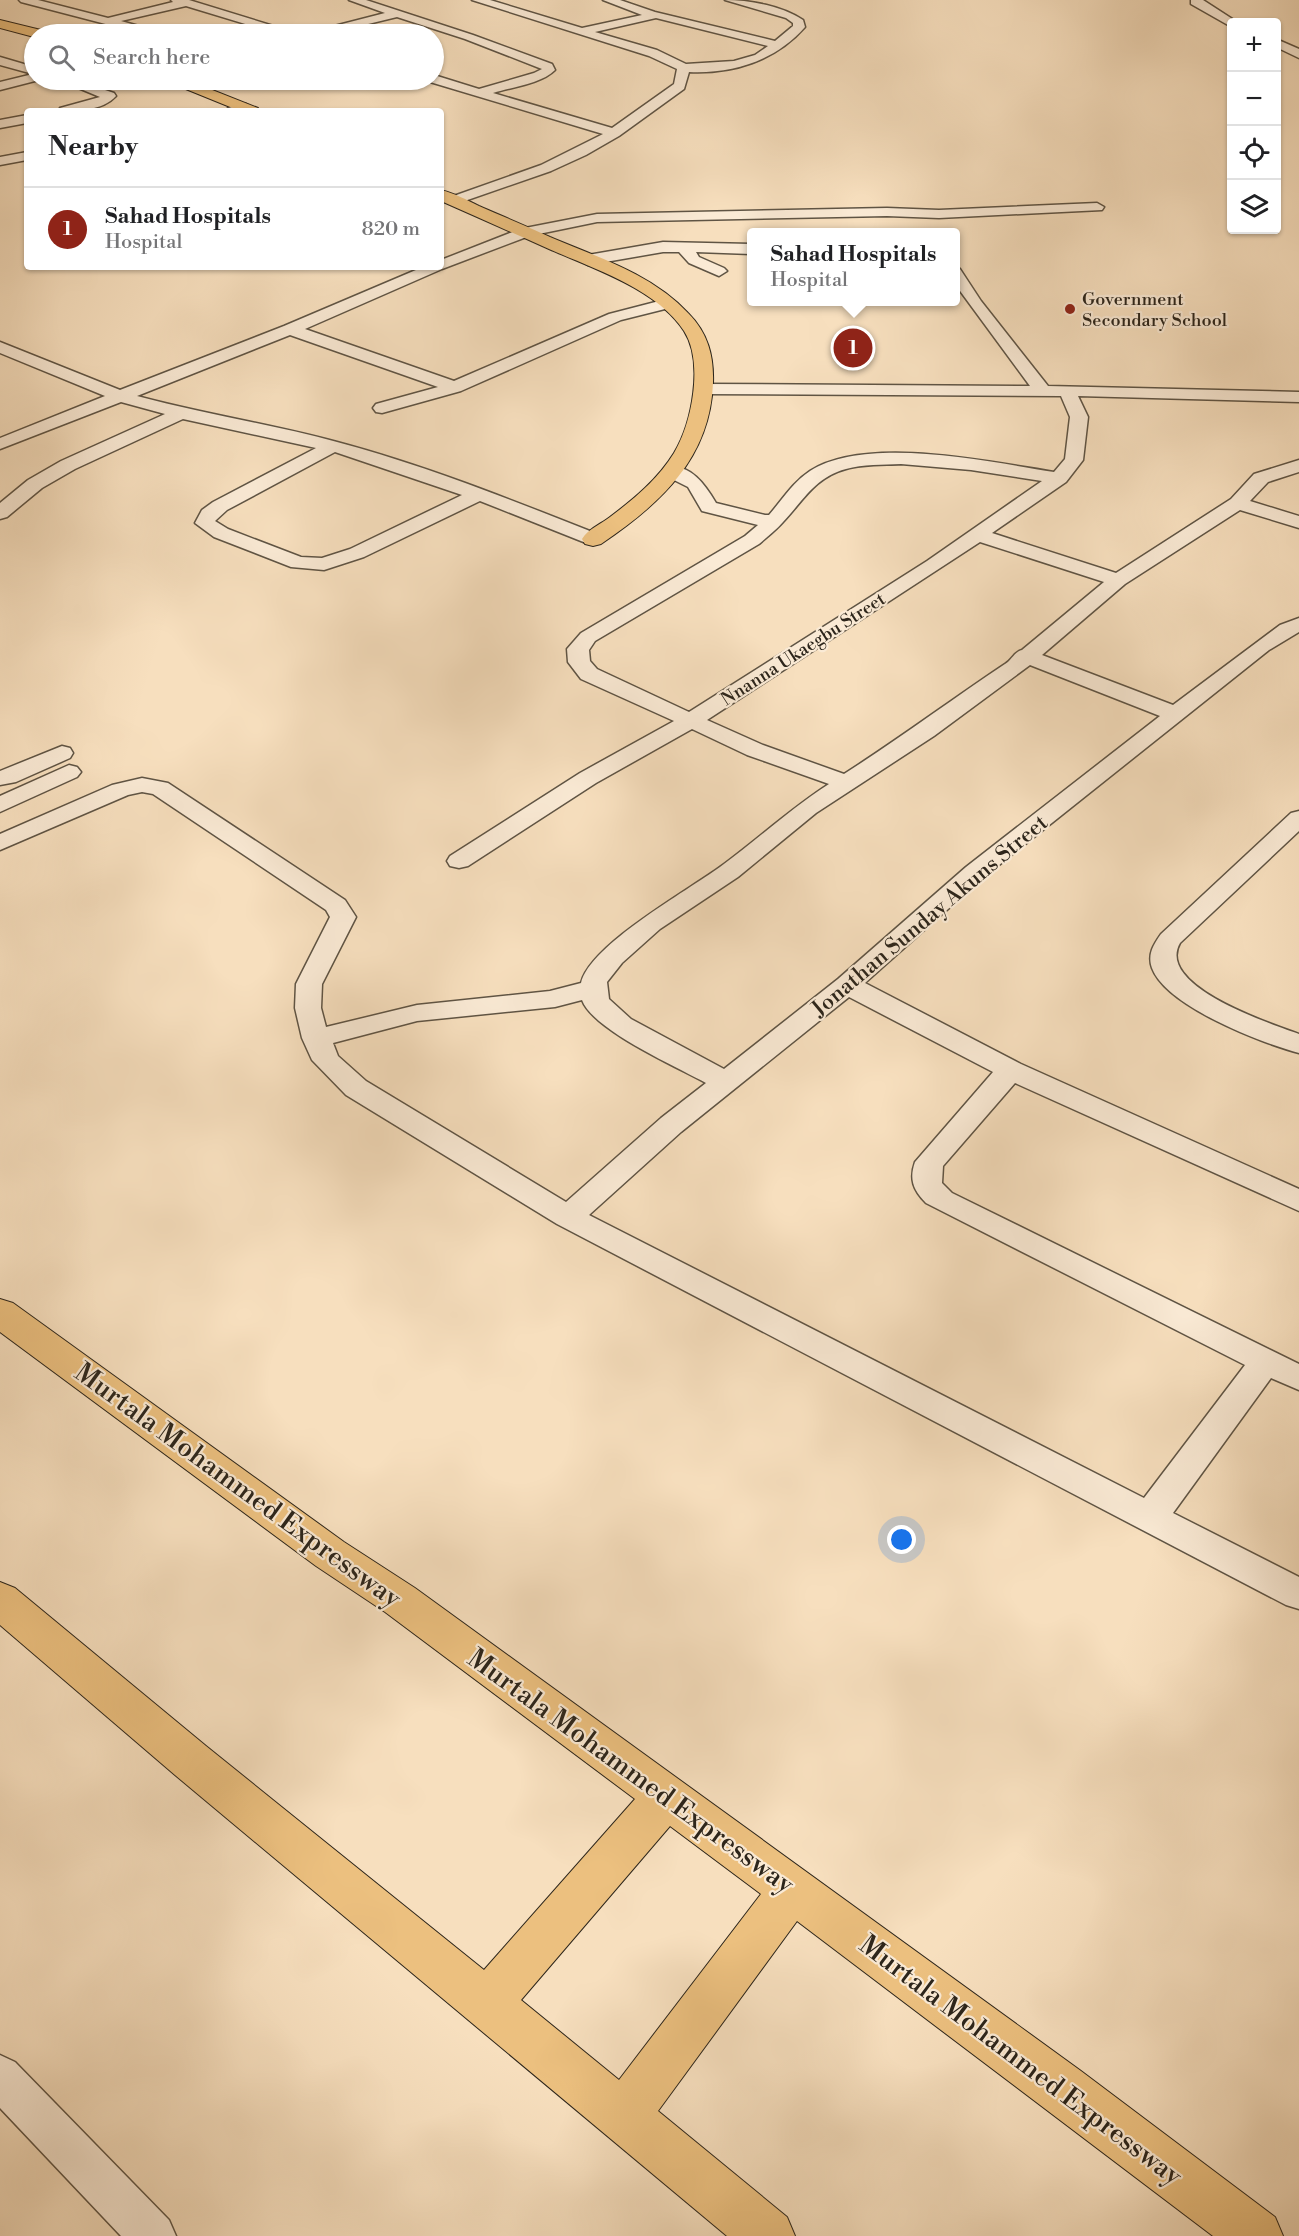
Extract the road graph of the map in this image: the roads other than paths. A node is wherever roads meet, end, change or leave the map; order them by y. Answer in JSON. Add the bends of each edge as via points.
{"nodes":[{"id":1,"x":25,"y":0,"type":"edge"},
{"id":2,"x":355,"y":0,"type":"edge"},
{"id":3,"x":478,"y":0,"type":"edge"},
{"id":4,"x":614,"y":0,"type":"edge"},
{"id":5,"x":731,"y":0,"type":"edge"},
{"id":6,"x":1197,"y":0,"type":"edge"},
{"id":7,"x":181,"y":1,"type":"edge"},
{"id":8,"x":396,"y":14,"type":"junction"},
{"id":9,"x":656,"y":15,"type":"junction"},
{"id":10,"x":541,"y":20,"type":"junction"},
{"id":11,"x":1227,"y":20,"type":"edge"},
{"id":12,"x":109,"y":21,"type":"junction"},
{"id":13,"x":0,"y":24,"type":"edge"},
{"id":14,"x":120,"y":24,"type":"edge"},
{"id":15,"x":256,"y":24,"type":"edge"},
{"id":16,"x":356,"y":24,"type":"edge"},
{"id":17,"x":428,"y":24,"type":"edge"},
{"id":18,"x":520,"y":25,"type":"dead end"},
{"id":19,"x":444,"y":29,"type":"edge"},
{"id":20,"x":24,"y":30,"type":"edge"},
{"id":21,"x":582,"y":31,"type":"junction"},
{"id":22,"x":490,"y":32,"type":"dead end"},
{"id":23,"x":469,"y":37,"type":"junction"},
{"id":24,"x":777,"y":45,"type":"junction"},
{"id":25,"x":1281,"y":45,"type":"edge"},
{"id":26,"x":1299,"y":54,"type":"edge"},
{"id":27,"x":0,"y":61,"type":"edge"},
{"id":28,"x":24,"y":68,"type":"edge"},
{"id":29,"x":683,"y":69,"type":"junction"},
{"id":30,"x":24,"y":80,"type":"edge"},
{"id":31,"x":444,"y":82,"type":"edge"},
{"id":32,"x":0,"y":86,"type":"edge"},
{"id":33,"x":93,"y":90,"type":"edge"},
{"id":34,"x":199,"y":90,"type":"edge"},
{"id":35,"x":477,"y":93,"type":"junction"},
{"id":36,"x":76,"y":108,"type":"edge"},
{"id":37,"x":239,"y":108,"type":"edge"},
{"id":38,"x":24,"y":120,"type":"edge"},
{"id":39,"x":0,"y":124,"type":"edge"},
{"id":40,"x":614,"y":133,"type":"junction"},
{"id":41,"x":24,"y":157,"type":"edge"},
{"id":42,"x":0,"y":161,"type":"edge"},
{"id":43,"x":447,"y":198,"type":"edge"},
{"id":44,"x":1097,"y":207,"type":"dead end"},
{"id":45,"x":939,"y":214,"type":"junction"},
{"id":46,"x":949,"y":228,"type":"edge"},
{"id":47,"x":525,"y":232,"type":"junction"},
{"id":48,"x":683,"y":247,"type":"junction"},
{"id":49,"x":747,"y":249,"type":"edge"},
{"id":50,"x":588,"y":260,"type":"junction"},
{"id":51,"x":444,"y":264,"type":"edge"},
{"id":52,"x":429,"y":270,"type":"edge"},
{"id":53,"x":719,"y":271,"type":"dead end"},
{"id":54,"x":960,"y":280,"type":"edge"},
{"id":55,"x":667,"y":304,"type":"junction"},
{"id":56,"x":290,"y":329,"type":"junction"},
{"id":57,"x":0,"y":347,"type":"edge"},
{"id":58,"x":455,"y":387,"type":"junction"},
{"id":59,"x":704,"y":389,"type":"junction"},
{"id":60,"x":1043,"y":391,"type":"junction"},
{"id":61,"x":1067,"y":391,"type":"junction"},
{"id":62,"x":122,"y":397,"type":"junction"},
{"id":63,"x":1299,"y":397,"type":"edge"},
{"id":64,"x":382,"y":408,"type":"dead end"},
{"id":65,"x":181,"y":413,"type":"junction"},
{"id":66,"x":3,"y":441,"type":"edge"},
{"id":67,"x":333,"y":446,"type":"junction"},
{"id":68,"x":1299,"y":466,"type":"edge"},
{"id":69,"x":673,"y":472,"type":"junction"},
{"id":70,"x":1059,"y":478,"type":"junction"},
{"id":71,"x":479,"y":495,"type":"junction"},
{"id":72,"x":1238,"y":503,"type":"junction"},
{"id":73,"x":0,"y":513,"type":"edge"},
{"id":74,"x":776,"y":519,"type":"junction"},
{"id":75,"x":1299,"y":522,"type":"edge"},
{"id":76,"x":978,"y":535,"type":"junction"},
{"id":77,"x":593,"y":539,"type":"joint"},
{"id":78,"x":1118,"y":580,"type":"junction"},
{"id":79,"x":1299,"y":624,"type":"edge"},
{"id":80,"x":1025,"y":656,"type":"junction"},
{"id":81,"x":1176,"y":714,"type":"junction"},
{"id":82,"x":690,"y":721,"type":"junction"},
{"id":83,"x":0,"y":778,"type":"edge"},
{"id":84,"x":848,"y":783,"type":"junction"},
{"id":85,"x":0,"y":806,"type":"edge"},
{"id":86,"x":1299,"y":818,"type":"edge"},
{"id":87,"x":0,"y":843,"type":"edge"},
{"id":88,"x":459,"y":861,"type":"dead end"},
{"id":89,"x":847,"y":985,"type":"junction"},
{"id":90,"x":595,"y":990,"type":"junction"},
{"id":91,"x":316,"y":1038,"type":"junction"},
{"id":92,"x":1299,"y":1044,"type":"edge"},
{"id":93,"x":1011,"y":1070,"type":"junction"},
{"id":94,"x":725,"y":1081,"type":"junction"},
{"id":95,"x":1299,"y":1201,"type":"edge"},
{"id":96,"x":568,"y":1217,"type":"junction"},
{"id":97,"x":0,"y":1313,"type":"edge"},
{"id":98,"x":1265,"y":1362,"type":"junction"},
{"id":99,"x":1299,"y":1377,"type":"edge"},
{"id":100,"x":1150,"y":1517,"type":"junction"},
{"id":101,"x":1299,"y":1594,"type":"edge"},
{"id":102,"x":0,"y":1600,"type":"edge"},
{"id":103,"x":666,"y":1797,"type":"junction"},
{"id":104,"x":792,"y":1890,"type":"junction"},
{"id":105,"x":487,"y":2003,"type":"junction"},
{"id":106,"x":0,"y":2077,"type":"edge"},
{"id":107,"x":624,"y":2115,"type":"junction"},
{"id":108,"x":153,"y":2236,"type":"edge"},
{"id":109,"x":768,"y":2236,"type":"edge"},
{"id":110,"x":1256,"y":2236,"type":"edge"}],
"edges":[{"from":1,"to":12,"type":"street"},
{"from":2,"to":8,"type":"street"},
{"from":3,"to":10,"type":"street"},
{"from":4,"to":9,"type":"street"},
{"from":5,"to":24,"type":"street","via":[[799,22],[799,27]]},
{"from":6,"to":11,"type":"street","via":[[1202,8]]},
{"from":7,"to":12,"type":"street"},
{"from":7,"to":15,"type":"street"},
{"from":8,"to":16,"type":"street"},
{"from":8,"to":17,"type":"street"},
{"from":9,"to":21,"type":"street"},
{"from":9,"to":24,"type":"street"},
{"from":10,"to":18,"type":"street"},
{"from":10,"to":21,"type":"street"},
{"from":12,"to":14,"type":"street"},
{"from":13,"to":20,"type":"main road"},
{"from":19,"to":23,"type":"street"},
{"from":21,"to":29,"type":"street","via":[[657,54]]},
{"from":22,"to":23,"type":"street"},
{"from":23,"to":35,"type":"street","via":[[540,63],[549,70]]},
{"from":24,"to":29,"type":"street","via":[[763,56],[742,63]]},
{"from":25,"to":26,"type":"street"},
{"from":27,"to":28,"type":"street"},
{"from":29,"to":40,"type":"street","via":[[680,86]]},
{"from":30,"to":32,"type":"street"},
{"from":31,"to":35,"type":"street"},
{"from":33,"to":36,"type":"street","via":[[110,96]]},
{"from":34,"to":37,"type":"main road"},
{"from":35,"to":40,"type":"street"},
{"from":38,"to":39,"type":"street"},
{"from":40,"to":43,"type":"street","via":[[546,168]]},
{"from":41,"to":42,"type":"street"},
{"from":43,"to":47,"type":"main road"},
{"from":44,"to":45,"type":"street"},
{"from":45,"to":46,"type":"street","via":[[950,222]]},
{"from":45,"to":47,"type":"street","via":[[597,218]]},
{"from":47,"to":50,"type":"main road"},
{"from":47,"to":51,"type":"street"},
{"from":48,"to":49,"type":"street"},
{"from":48,"to":50,"type":"street","via":[[646,249]]},
{"from":48,"to":53,"type":"street","via":[[694,260]]},
{"from":50,"to":55,"type":"main road","via":[[627,277]]},
{"from":52,"to":56,"type":"street"},
{"from":54,"to":60,"type":"street"},
{"from":55,"to":58,"type":"street","via":[[615,317]]},
{"from":55,"to":59,"type":"main road","via":[[693,332],[702,355]]},
{"from":56,"to":58,"type":"street"},
{"from":56,"to":62,"type":"street"},
{"from":57,"to":62,"type":"street"},
{"from":58,"to":64,"type":"street"},
{"from":59,"to":60,"type":"street"},
{"from":59,"to":69,"type":"main road","via":[[697,427]]},
{"from":60,"to":61,"type":"street"},
{"from":61,"to":63,"type":"street"},
{"from":61,"to":70,"type":"street","name":"Nnanna Ukaegbu Street","via":[[1079,417],[1074,460]]},
{"from":62,"to":65,"type":"street"},
{"from":62,"to":66,"type":"street"},
{"from":65,"to":67,"type":"street"},
{"from":65,"to":73,"type":"street","via":[[68,465],[35,484]]},
{"from":67,"to":71,"type":"street"},
{"from":67,"to":71,"type":"street","via":[[220,506],[205,523],[298,564],[324,564],[357,553]]},
{"from":68,"to":72,"type":"street","via":[[1261,478]]},
{"from":69,"to":74,"type":"street","via":[[695,483],[709,507],[765,521]]},
{"from":69,"to":77,"type":"main road","via":[[626,518]]},
{"from":70,"to":74,"type":"street","via":[[936,461],[896,459],[832,466],[794,495]]},
{"from":70,"to":76,"type":"street","name":"Nnanna Ukaegbu Street"},
{"from":71,"to":77,"type":"street"},
{"from":72,"to":75,"type":"street"},
{"from":72,"to":78,"type":"street"},
{"from":74,"to":82,"type":"street","via":[[752,540],[588,637],[578,650],[579,662],[589,674]]},
{"from":76,"to":78,"type":"street"},
{"from":76,"to":82,"type":"street","name":"Nnanna Ukaegbu Street"},
{"from":78,"to":80,"type":"street"},
{"from":79,"to":81,"type":"street","name":"Jonathan Sunday Akuns Street","via":[[1262,646]]},
{"from":80,"to":81,"type":"street"},
{"from":80,"to":84,"type":"street","via":[[952,713]]},
{"from":81,"to":89,"type":"street","name":"Jonathan Sunday Akuns Street","via":[[975,872]]},
{"from":82,"to":84,"type":"street","via":[[755,750]]},
{"from":82,"to":88,"type":"street","name":"Nnanna Ukaegbu Street","via":[[588,778]]},
{"from":83,"to":85,"type":"street","via":[[66,762]]},
{"from":84,"to":90,"type":"street","via":[[808,808],[729,872],[651,924],[613,957],[594,981]]},
{"from":86,"to":92,"type":"street","via":[[1170,939],[1163,952],[1169,972],[1196,1000]]},
{"from":87,"to":91,"type":"street","via":[[120,790],[142,785],[160,788],[336,905],[343,917],[309,984],[308,1008]]},
{"from":89,"to":93,"type":"street"},
{"from":89,"to":94,"type":"street","name":"Jonathan Sunday Akuns Street"},
{"from":90,"to":91,"type":"street","via":[[555,999],[417,1013]]},
{"from":90,"to":94,"type":"street","via":[[596,1002],[621,1025]]},
{"from":91,"to":96,"type":"street","via":[[326,1060],[356,1088]]},
{"from":93,"to":95,"type":"street"},
{"from":93,"to":98,"type":"street","via":[[930,1162],[925,1175],[927,1188],[941,1200]]},
{"from":94,"to":96,"type":"street","name":"Jonathan Sunday Akuns Street"},
{"from":96,"to":100,"type":"street"},
{"from":97,"to":103,"type":"main road","name":"Murtala Mohammed Expressway"},
{"from":98,"to":99,"type":"street"},
{"from":98,"to":100,"type":"street"},
{"from":100,"to":101,"type":"street"},
{"from":102,"to":105,"type":"main road","via":[[149,1728]]},
{"from":103,"to":104,"type":"main road","name":"Murtala Mohammed Expressway"},
{"from":103,"to":105,"type":"main road"},
{"from":104,"to":107,"type":"main road"},
{"from":104,"to":110,"type":"main road","name":"Murtala Mohammed Expressway"},
{"from":105,"to":107,"type":"main road"},
{"from":106,"to":108,"type":"street"},
{"from":107,"to":109,"type":"main road"}]}
